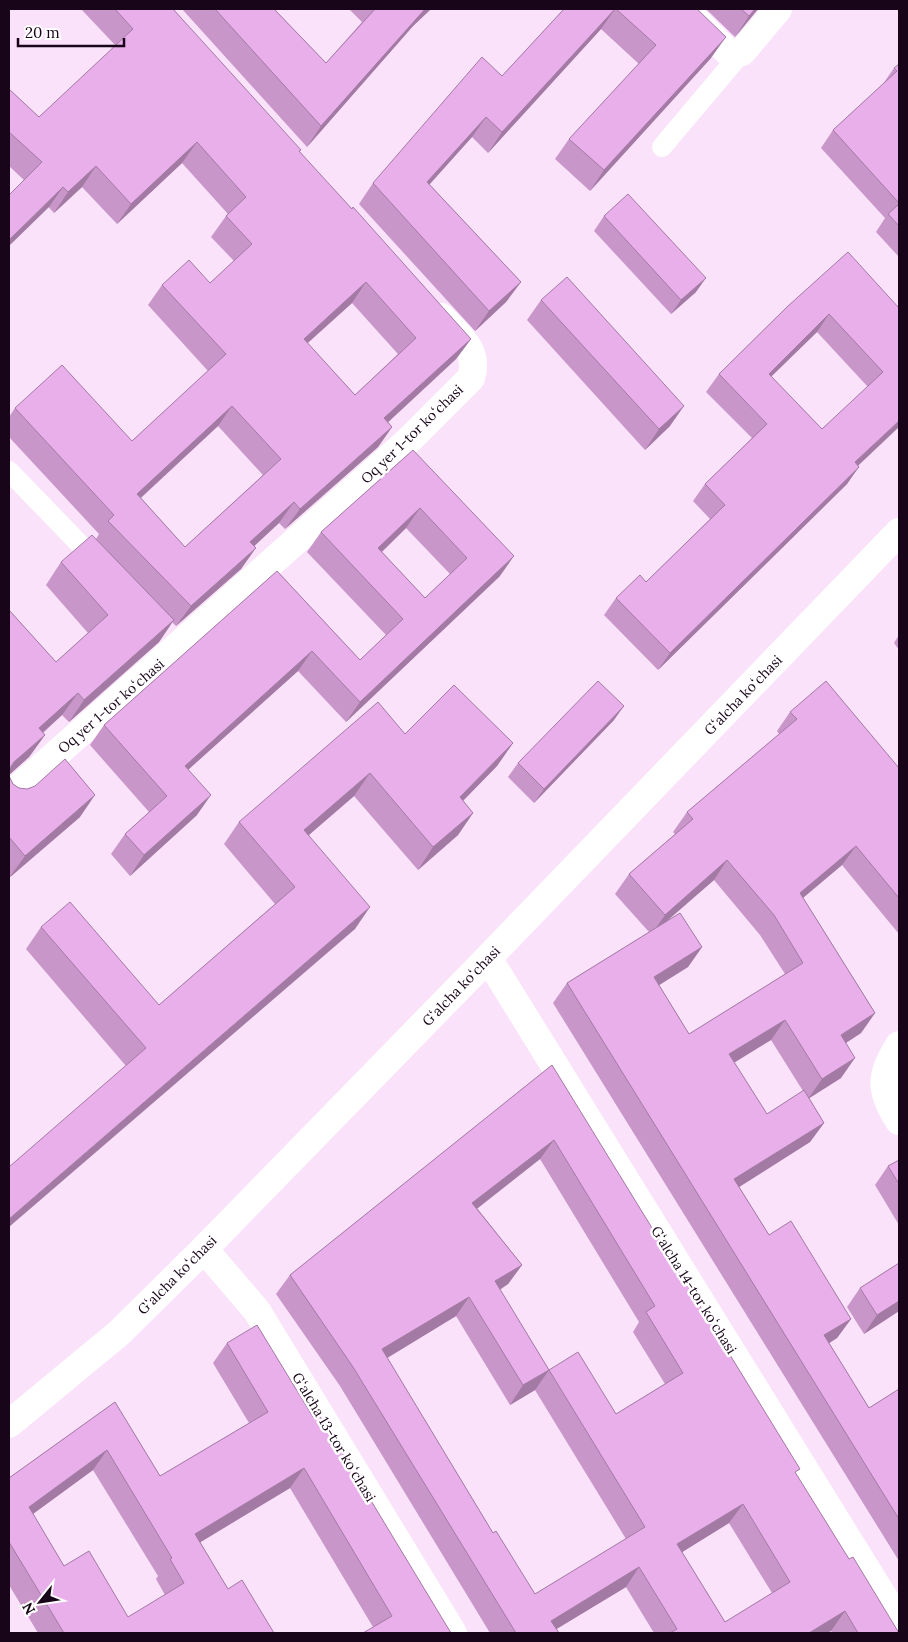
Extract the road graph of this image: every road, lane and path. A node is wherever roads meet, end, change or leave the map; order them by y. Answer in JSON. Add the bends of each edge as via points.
{"nodes":[{"id":1,"x":684,"y":9,"type":"edge"},
{"id":2,"x":778,"y":9,"type":"edge"},
{"id":3,"x":742,"y":52,"type":"junction"},
{"id":4,"x":662,"y":147,"type":"dead end"},
{"id":5,"x":422,"y":296,"type":"edge"},
{"id":6,"x":9,"y":471,"type":"edge"},
{"id":7,"x":899,"y":532,"type":"edge"},
{"id":8,"x":111,"y":576,"type":"edge"},
{"id":9,"x":9,"y":796,"type":"edge"},
{"id":10,"x":488,"y":958,"type":"junction"},
{"id":11,"x":899,"y":1045,"type":"edge"},
{"id":12,"x":899,"y":1121,"type":"edge"},
{"id":13,"x":204,"y":1249,"type":"junction"},
{"id":14,"x":9,"y":1424,"type":"edge"},
{"id":15,"x":899,"y":1622,"type":"edge"},
{"id":16,"x":454,"y":1633,"type":"edge"}],
"edges":[{"from":1,"to":3,"type":"street","via":[[728,52]]},
{"from":2,"to":3,"type":"street"},
{"from":3,"to":4,"type":"lane"},
{"from":5,"to":9,"type":"street","name":"Oq yer 1-tor koʻchasi","via":[[468,347],[474,359],[470,378],[407,442],[172,639]]},
{"from":6,"to":8,"type":"lane"},
{"from":7,"to":10,"type":"street","name":"Gʻalcha koʻchasi"},
{"from":10,"to":13,"type":"street","name":"Gʻalcha koʻchasi"},
{"from":10,"to":15,"type":"street","name":"Gʻalcha 14-tor koʻchasi"},
{"from":11,"to":12,"type":"street","via":[[888,1064],[884,1085]]},
{"from":13,"to":14,"type":"street","name":"Gʻalcha koʻchasi","via":[[119,1333]]},
{"from":13,"to":16,"type":"street","name":"Gʻalcha 13-tor koʻchasi","via":[[257,1311]]}]}
